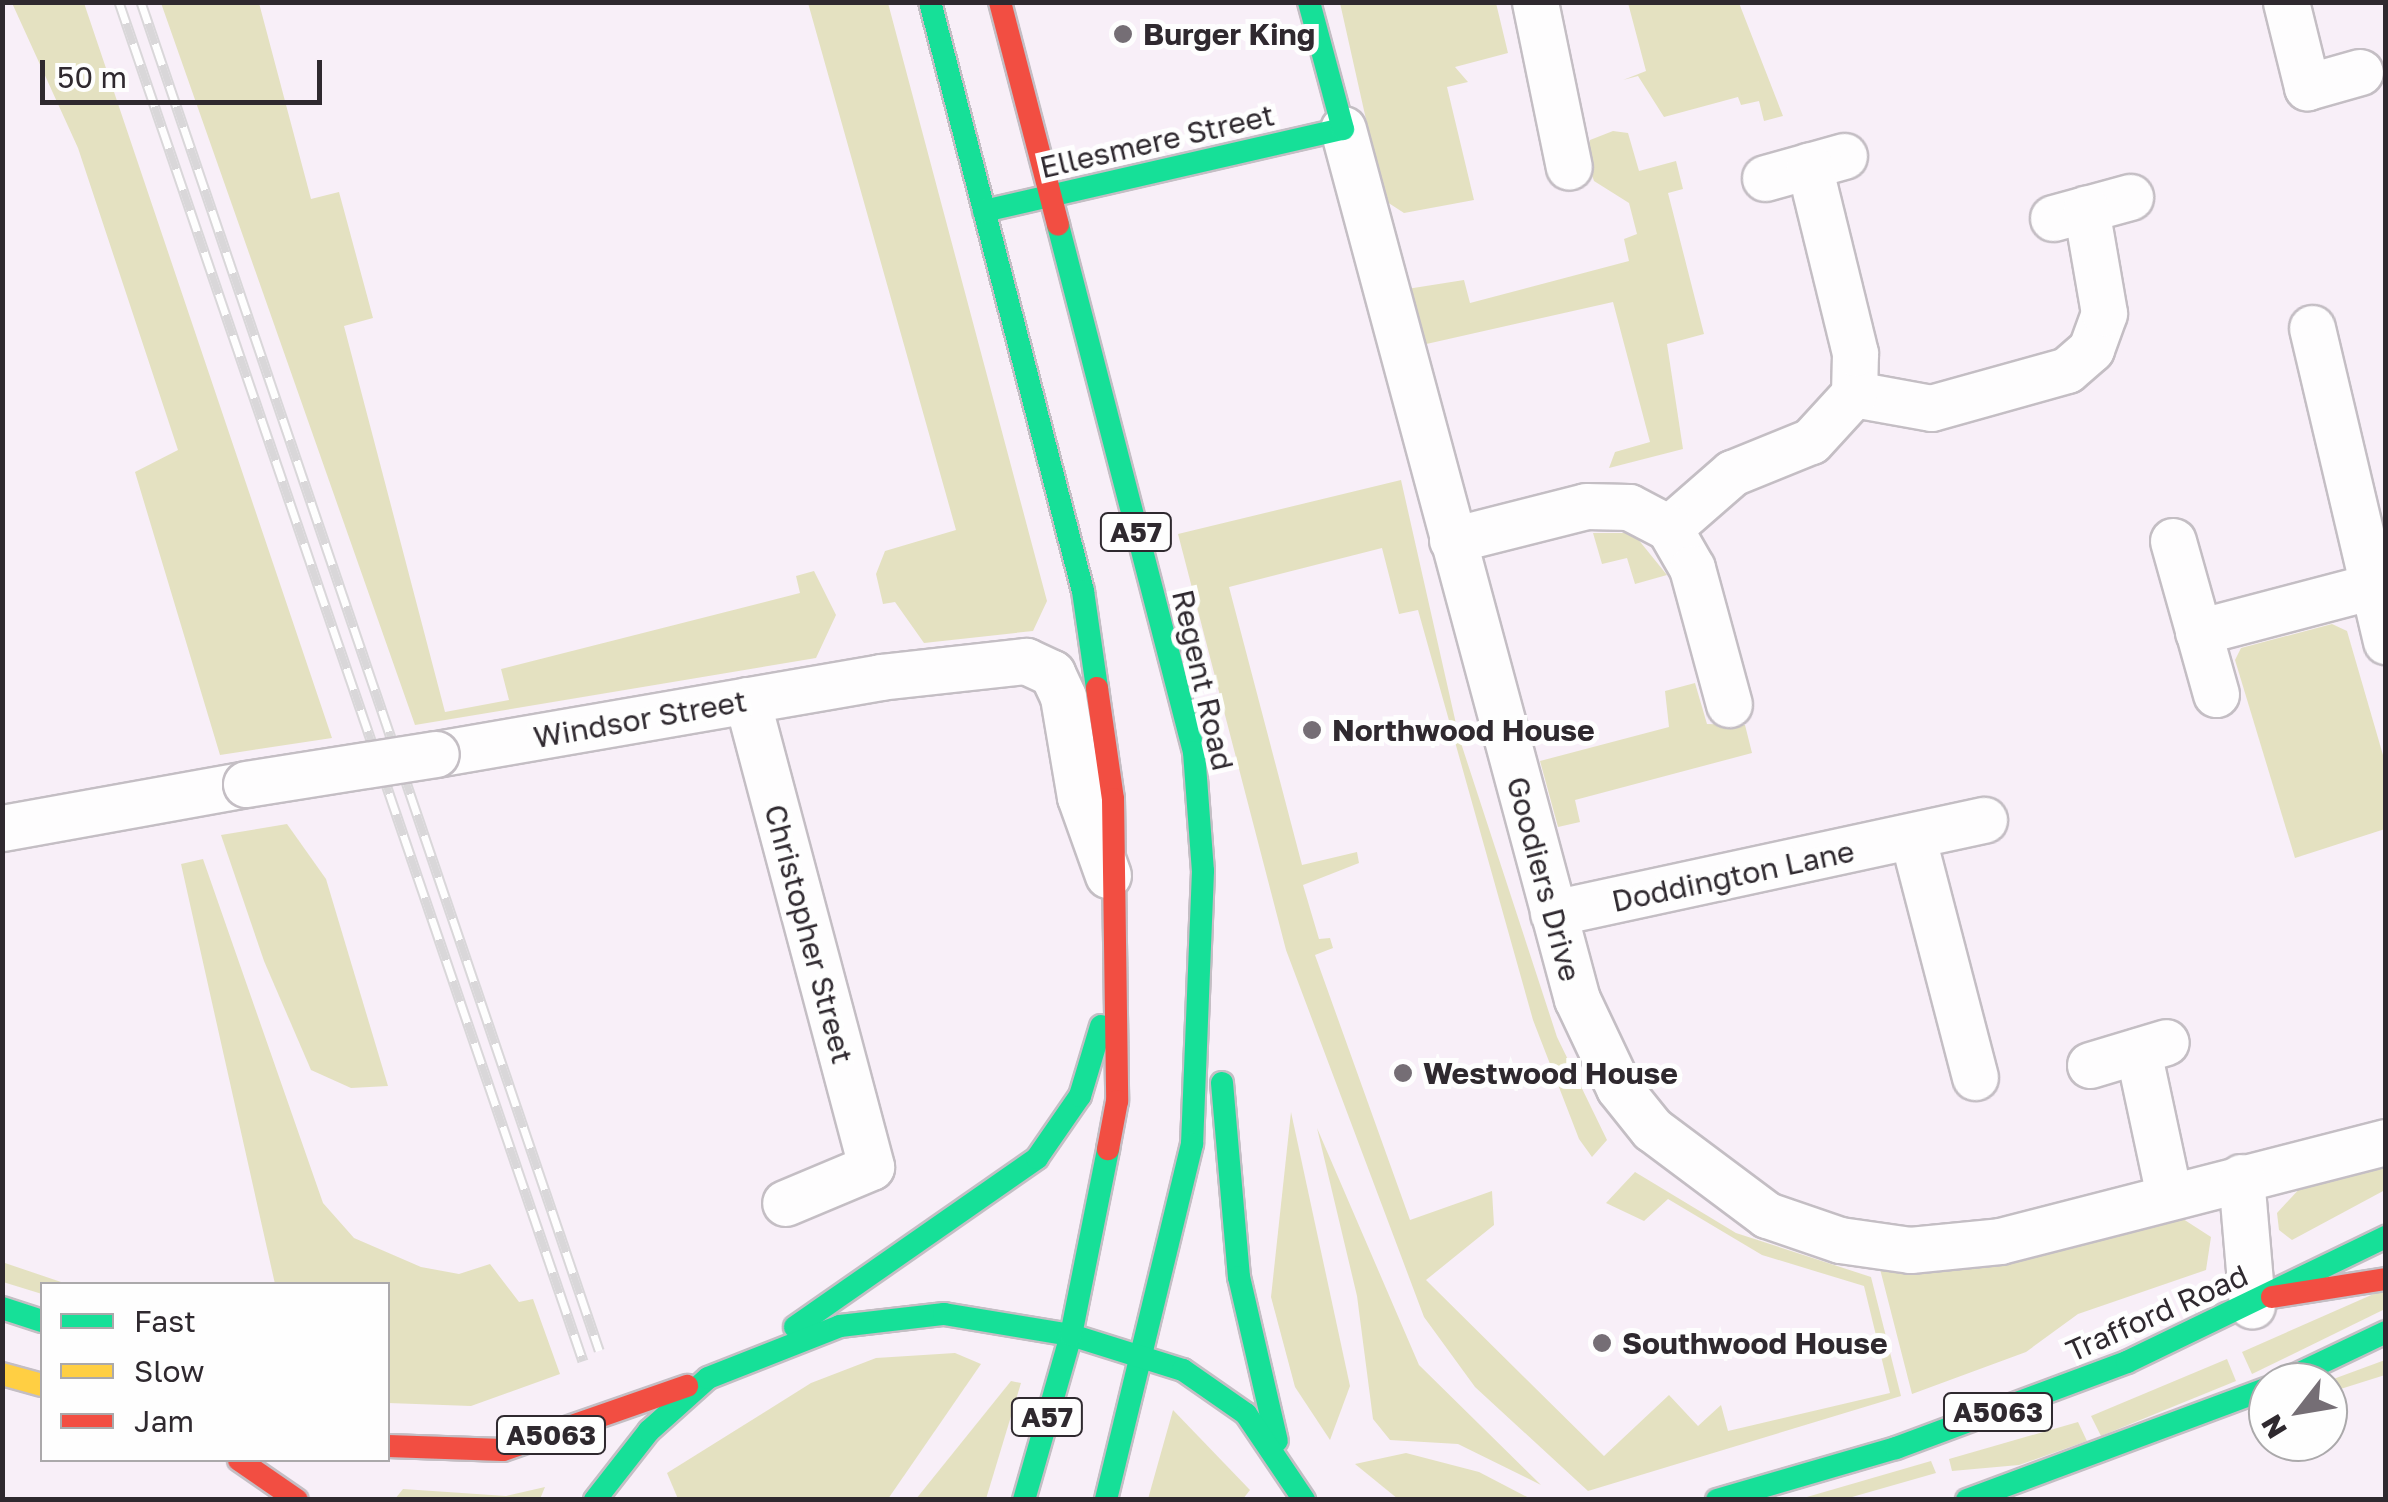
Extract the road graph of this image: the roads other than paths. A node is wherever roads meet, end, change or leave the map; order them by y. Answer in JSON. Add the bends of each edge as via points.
{"nodes":[{"id":1,"x":930,"y":2,"type":"edge"},
{"id":2,"x":1000,"y":2,"type":"edge"},
{"id":3,"x":1309,"y":2,"type":"edge"},
{"id":4,"x":1535,"y":2,"type":"edge"},
{"id":5,"x":2286,"y":2,"type":"edge"},
{"id":6,"x":2360,"y":72,"type":"dead end"},
{"id":7,"x":1343,"y":129,"type":"junction"},
{"id":8,"x":1569,"y":167,"type":"dead end"},
{"id":9,"x":1765,"y":178,"type":"dead end"},
{"id":10,"x":1048,"y":196,"type":"junction"},
{"id":11,"x":2130,"y":196,"type":"dead end"},
{"id":12,"x":984,"y":210,"type":"junction"},
{"id":13,"x":1028,"y":230,"type":"dead end"},
{"id":14,"x":2312,"y":328,"type":"dead end"},
{"id":15,"x":1854,"y":394,"type":"junction"},
{"id":16,"x":1097,"y":523,"type":"dead end"},
{"id":17,"x":1668,"y":528,"type":"junction"},
{"id":18,"x":1452,"y":540,"type":"junction"},
{"id":19,"x":2173,"y":541,"type":"dead end"},
{"id":20,"x":2368,"y":587,"type":"junction"},
{"id":21,"x":1083,"y":592,"type":"junction"},
{"id":22,"x":2198,"y":632,"type":"junction"},
{"id":23,"x":2386,"y":641,"type":"edge"},
{"id":24,"x":2216,"y":694,"type":"dead end"},
{"id":25,"x":747,"y":700,"type":"junction"},
{"id":26,"x":1728,"y":704,"type":"dead end"},
{"id":27,"x":1984,"y":820,"type":"dead end"},
{"id":28,"x":2,"y":828,"type":"edge"},
{"id":29,"x":1913,"y":839,"type":"junction"},
{"id":30,"x":1203,"y":871,"type":"junction"},
{"id":31,"x":1115,"y":890,"type":"junction"},
{"id":32,"x":1553,"y":913,"type":"junction"},
{"id":33,"x":1122,"y":957,"type":"junction"},
{"id":34,"x":2090,"y":1065,"type":"dead end"},
{"id":35,"x":1975,"y":1077,"type":"dead end"},
{"id":36,"x":2386,"y":1142,"type":"edge"},
{"id":37,"x":2242,"y":1176,"type":"junction"},
{"id":38,"x":2170,"y":1196,"type":"junction"},
{"id":39,"x":785,"y":1203,"type":"dead end"},
{"id":40,"x":2386,"y":1237,"type":"edge"},
{"id":41,"x":2386,"y":1279,"type":"edge"},
{"id":42,"x":2260,"y":1301,"type":"junction"},
{"id":43,"x":2,"y":1308,"type":"edge"},
{"id":44,"x":40,"y":1320,"type":"edge"},
{"id":45,"x":2386,"y":1332,"type":"edge"},
{"id":46,"x":1070,"y":1335,"type":"junction"},
{"id":47,"x":1142,"y":1356,"type":"junction"},
{"id":48,"x":746,"y":1359,"type":"junction"},
{"id":49,"x":2322,"y":1362,"type":"edge"},
{"id":50,"x":2,"y":1374,"type":"edge"},
{"id":51,"x":708,"y":1378,"type":"junction"},
{"id":52,"x":40,"y":1384,"type":"edge"},
{"id":53,"x":2248,"y":1396,"type":"edge"},
{"id":54,"x":390,"y":1446,"type":"edge"},
{"id":55,"x":242,"y":1462,"type":"edge"},
{"id":56,"x":1289,"y":1467,"type":"junction"},
{"id":57,"x":297,"y":1500,"type":"edge"},
{"id":58,"x":595,"y":1500,"type":"edge"},
{"id":59,"x":1024,"y":1500,"type":"edge"},
{"id":60,"x":1106,"y":1500,"type":"edge"},
{"id":61,"x":1304,"y":1500,"type":"edge"},
{"id":62,"x":1327,"y":1500,"type":"edge"},
{"id":63,"x":1717,"y":1500,"type":"edge"},
{"id":64,"x":1967,"y":1500,"type":"edge"}],
"edges":[{"from":1,"to":12,"type":"main road","number":"A57"},
{"from":2,"to":10,"type":"main road","name":"Regent Road","number":"A57"},
{"from":3,"to":7,"type":"main road","name":"Goodiers Drive"},
{"from":4,"to":8,"type":"street"},
{"from":5,"to":6,"type":"street","via":[[2307,87]]},
{"from":7,"to":10,"type":"main road","name":"Ellesmere Street"},
{"from":7,"to":18,"type":"street","name":"Goodiers Drive"},
{"from":9,"to":15,"type":"street","via":[[1827,161],[1856,353]]},
{"from":10,"to":12,"type":"main road","name":"Ellesmere Street"},
{"from":10,"to":13,"type":"main road"},
{"from":10,"to":30,"type":"main road","name":"Regent Road","number":"A57","via":[[1194,752]]},
{"from":11,"to":15,"type":"street","via":[[2069,214],[2104,313],[2091,349],[2066,370],[1931,408]]},
{"from":12,"to":21,"type":"main road","number":"A57"},
{"from":14,"to":20,"type":"street"},
{"from":15,"to":17,"type":"street","via":[[1811,440],[1732,472]]},
{"from":16,"to":21,"type":"main road","number":"A57"},
{"from":17,"to":18,"type":"street","via":[[1630,507],[1586,506]]},
{"from":17,"to":26,"type":"street","via":[[1692,568]]},
{"from":18,"to":32,"type":"street","name":"Goodiers Drive"},
{"from":19,"to":22,"type":"street"},
{"from":20,"to":22,"type":"street"},
{"from":20,"to":23,"type":"street"},
{"from":21,"to":31,"type":"main road","number":"A57","via":[[1107,723]]},
{"from":22,"to":24,"type":"street"},
{"from":25,"to":28,"type":"street","name":"Windsor Street","bridge":true},
{"from":25,"to":31,"type":"street","name":"Windsor Street","via":[[1026,661],[1052,673],[1076,738],[1093,844]]},
{"from":25,"to":39,"type":"street","name":"Christopher Street","via":[[871,1168]]},
{"from":27,"to":29,"type":"street","name":"Doddington Lane"},
{"from":29,"to":32,"type":"street","name":"Doddington Lane"},
{"from":29,"to":35,"type":"street"},
{"from":30,"to":47,"type":"main road","name":"Regent Road","number":"A57","via":[[1192,1144]]},
{"from":30,"to":56,"type":"main road","number":"A57","via":[[1238,1277],[1256,1379]]},
{"from":31,"to":33,"type":"main road","number":"A57"},
{"from":32,"to":38,"type":"street","name":"Goodiers Drive","via":[[1577,999],[1619,1088],[1706,1178],[1768,1215],[1871,1246],[1952,1249]]},
{"from":33,"to":46,"type":"main road","number":"A57","via":[[1116,1100]]},
{"from":33,"to":48,"type":"main road","number":"A57","via":[[1080,1096],[1037,1158],[992,1197]]},
{"from":34,"to":38,"type":"street","via":[[2153,1046]]},
{"from":36,"to":37,"type":"street","name":"Goodiers Drive"},
{"from":37,"to":38,"type":"street","name":"Goodiers Drive"},
{"from":37,"to":42,"type":"street"},
{"from":40,"to":42,"type":"main road","name":"Trafford Road","number":"A5063"},
{"from":41,"to":42,"type":"main road","number":"A5063"},
{"from":42,"to":63,"type":"main road","name":"Trafford Road","number":"A5063","via":[[1962,1425]]},
{"from":43,"to":44,"type":"main road"},
{"from":45,"to":49,"type":"main road"},
{"from":46,"to":47,"type":"main road"},
{"from":46,"to":48,"type":"main road","via":[[932,1314],[840,1326]]},
{"from":46,"to":59,"type":"main road","number":"A57"},
{"from":47,"to":56,"type":"main road","via":[[1218,1391]]},
{"from":47,"to":60,"type":"main road","name":"Regent Road","number":"A57"},
{"from":48,"to":51,"type":"main road"},
{"from":50,"to":52,"type":"main road"},
{"from":51,"to":54,"type":"main road","number":"A5063","via":[[503,1450]]},
{"from":51,"to":58,"type":"main road","via":[[649,1431]]},
{"from":53,"to":64,"type":"main road","number":"A5063","via":[[2099,1458]]},
{"from":55,"to":57,"type":"main road"},
{"from":56,"to":61,"type":"main road"},
{"from":56,"to":62,"type":"main road"}]}
